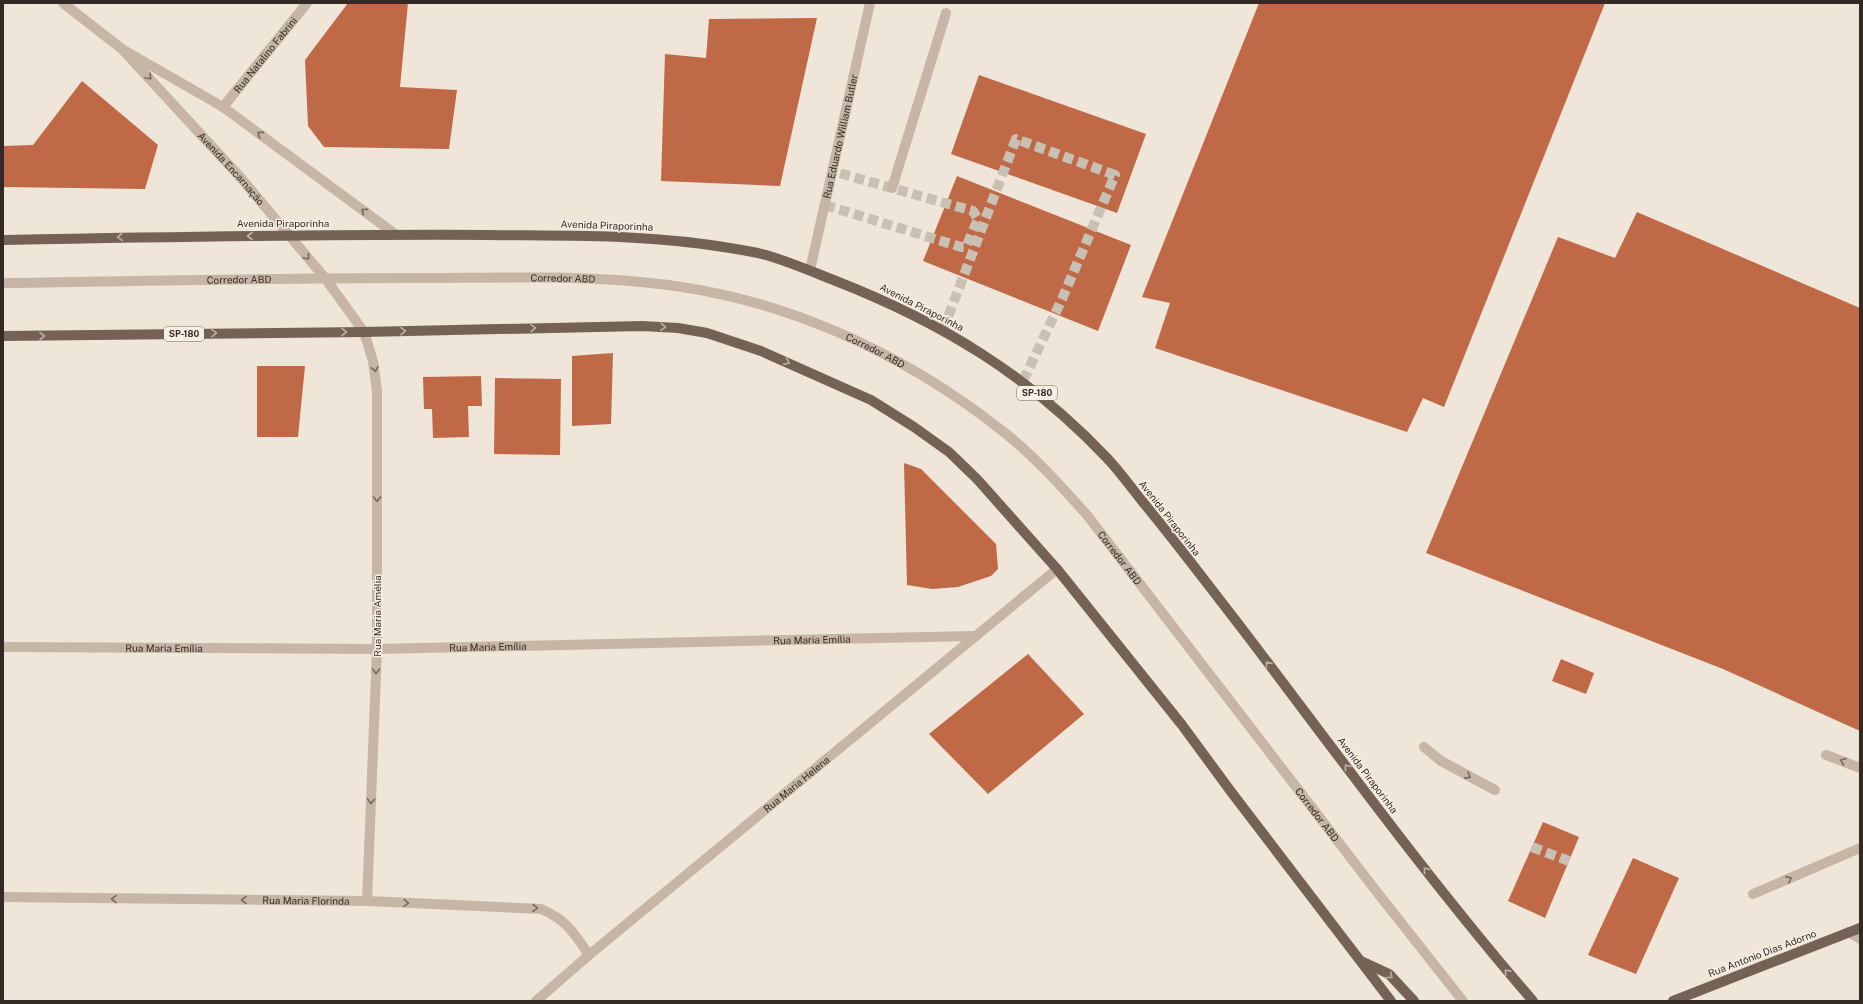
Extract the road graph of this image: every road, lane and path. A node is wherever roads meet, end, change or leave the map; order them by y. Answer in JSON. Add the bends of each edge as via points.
{"nodes":[{"id":1,"x":63,"y":3,"type":"edge"},
{"id":2,"x":307,"y":3,"type":"edge"},
{"id":3,"x":870,"y":3,"type":"edge"},
{"id":4,"x":946,"y":13,"type":"dead end"},
{"id":5,"x":122,"y":49,"type":"junction"},
{"id":6,"x":223,"y":107,"type":"junction"},
{"id":7,"x":892,"y":188,"type":"dead end"},
{"id":8,"x":395,"y":234,"type":"junction"},
{"id":9,"x":289,"y":235,"type":"junction"},
{"id":10,"x":3,"y":240,"type":"edge"},
{"id":11,"x":810,"y":270,"type":"junction"},
{"id":12,"x":325,"y":278,"type":"junction"},
{"id":13,"x":3,"y":283,"type":"edge"},
{"id":14,"x":364,"y":332,"type":"junction"},
{"id":15,"x":3,"y":336,"type":"edge"},
{"id":16,"x":1057,"y":569,"type":"junction"},
{"id":17,"x":974,"y":636,"type":"junction"},
{"id":18,"x":3,"y":648,"type":"edge"},
{"id":19,"x":377,"y":649,"type":"junction"},
{"id":20,"x":1424,"y":747,"type":"dead end"},
{"id":21,"x":1826,"y":755,"type":"dead end"},
{"id":22,"x":1860,"y":768,"type":"edge"},
{"id":23,"x":1496,"y":790,"type":"dead end"},
{"id":24,"x":1860,"y":848,"type":"edge"},
{"id":25,"x":1753,"y":894,"type":"dead end"},
{"id":26,"x":3,"y":898,"type":"edge"},
{"id":27,"x":367,"y":901,"type":"junction"},
{"id":28,"x":1860,"y":928,"type":"edge"},
{"id":29,"x":1849,"y":932,"type":"junction"},
{"id":30,"x":1860,"y":939,"type":"edge"},
{"id":31,"x":589,"y":955,"type":"junction"},
{"id":32,"x":1359,"y":960,"type":"junction"},
{"id":33,"x":536,"y":1001,"type":"edge"},
{"id":34,"x":1391,"y":1001,"type":"edge"},
{"id":35,"x":1414,"y":1001,"type":"edge"},
{"id":36,"x":1463,"y":1001,"type":"edge"},
{"id":37,"x":1533,"y":1001,"type":"edge"},
{"id":38,"x":1673,"y":1001,"type":"edge"}],
"edges":[{"from":1,"to":5,"type":"street","name":"Avenida Encarnação"},
{"from":2,"to":6,"type":"street","name":"Rua Natalino Fabrini"},
{"from":3,"to":11,"type":"street","name":"Rua Eduardo William Butler"},
{"from":4,"to":7,"type":"street"},
{"from":5,"to":6,"type":"street","name":"Avenida Encarnação"},
{"from":5,"to":9,"type":"street","name":"Avenida Encarnação","one_way":true},
{"from":8,"to":6,"type":"street","name":"Avenida Encarnação","one_way":true},
{"from":8,"to":9,"type":"main road","name":"Avenida Piraporinha","number":"SP-180"},
{"from":8,"to":11,"type":"main road","name":"Avenida Piraporinha","number":"SP-180","via":[[611,236],[662,239],[707,244],[764,255]]},
{"from":9,"to":10,"type":"main road","name":"Avenida Piraporinha","number":"SP-180","one_way":true},
{"from":9,"to":12,"type":"street","name":"Avenida Encarnação","one_way":true},
{"from":37,"to":11,"type":"main road","name":"Avenida Piraporinha","number":"SP-180","one_way":true,"via":[[1494,957],[1397,834],[1168,533],[1109,460],[1023,381],[979,350],[878,297]]},
{"from":12,"to":13,"type":"street","name":"Corredor ABD"},
{"from":12,"to":14,"type":"street","name":"Avenida Encarnação"},
{"from":12,"to":36,"type":"street","name":"Corredor ABD","via":[[586,278],[644,282],[700,290],[756,303],[810,321],[863,343],[913,369],[961,400],[1007,435],[1049,473],[1087,515]]},
{"from":15,"to":14,"type":"main road","number":"SP-180","one_way":true},
{"from":14,"to":16,"type":"main road","number":"SP-180","one_way":true,"via":[[649,326],[707,333],[762,351],[872,400],[949,452],[977,479]]},
{"from":14,"to":19,"type":"street","name":"Rua Maria Amélia","one_way":true,"via":[[373,361],[377,390]]},
{"from":16,"to":17,"type":"street","name":"Rua Maria Helena"},
{"from":16,"to":32,"type":"main road","number":"SP-180","via":[[1182,725]]},
{"from":17,"to":19,"type":"street","name":"Rua Maria Emília"},
{"from":17,"to":31,"type":"street","name":"Rua Maria Helena"},
{"from":18,"to":19,"type":"street","name":"Rua Maria Emília"},
{"from":19,"to":27,"type":"street","name":"Rua Maria Amélia","one_way":true},
{"from":20,"to":23,"type":"street","one_way":true,"via":[[1441,761]]},
{"from":22,"to":21,"type":"street","one_way":true},
{"from":25,"to":24,"type":"street","one_way":true},
{"from":27,"to":26,"type":"street","name":"Rua Maria Florinda","one_way":true},
{"from":27,"to":31,"type":"street","name":"Rua Maria Florinda","one_way":true,"via":[[542,908],[566,923]]},
{"from":28,"to":29,"type":"main road","name":"Rua Antônio Dias Adorno"},
{"from":29,"to":30,"type":"street"},
{"from":29,"to":38,"type":"main road","name":"Rua Antônio Dias Adorno"},
{"from":31,"to":33,"type":"street","name":"Rua Maria Helena"},
{"from":32,"to":34,"type":"main road","number":"SP-180"},
{"from":32,"to":35,"type":"main road","one_way":true,"via":[[1390,974]]}]}
